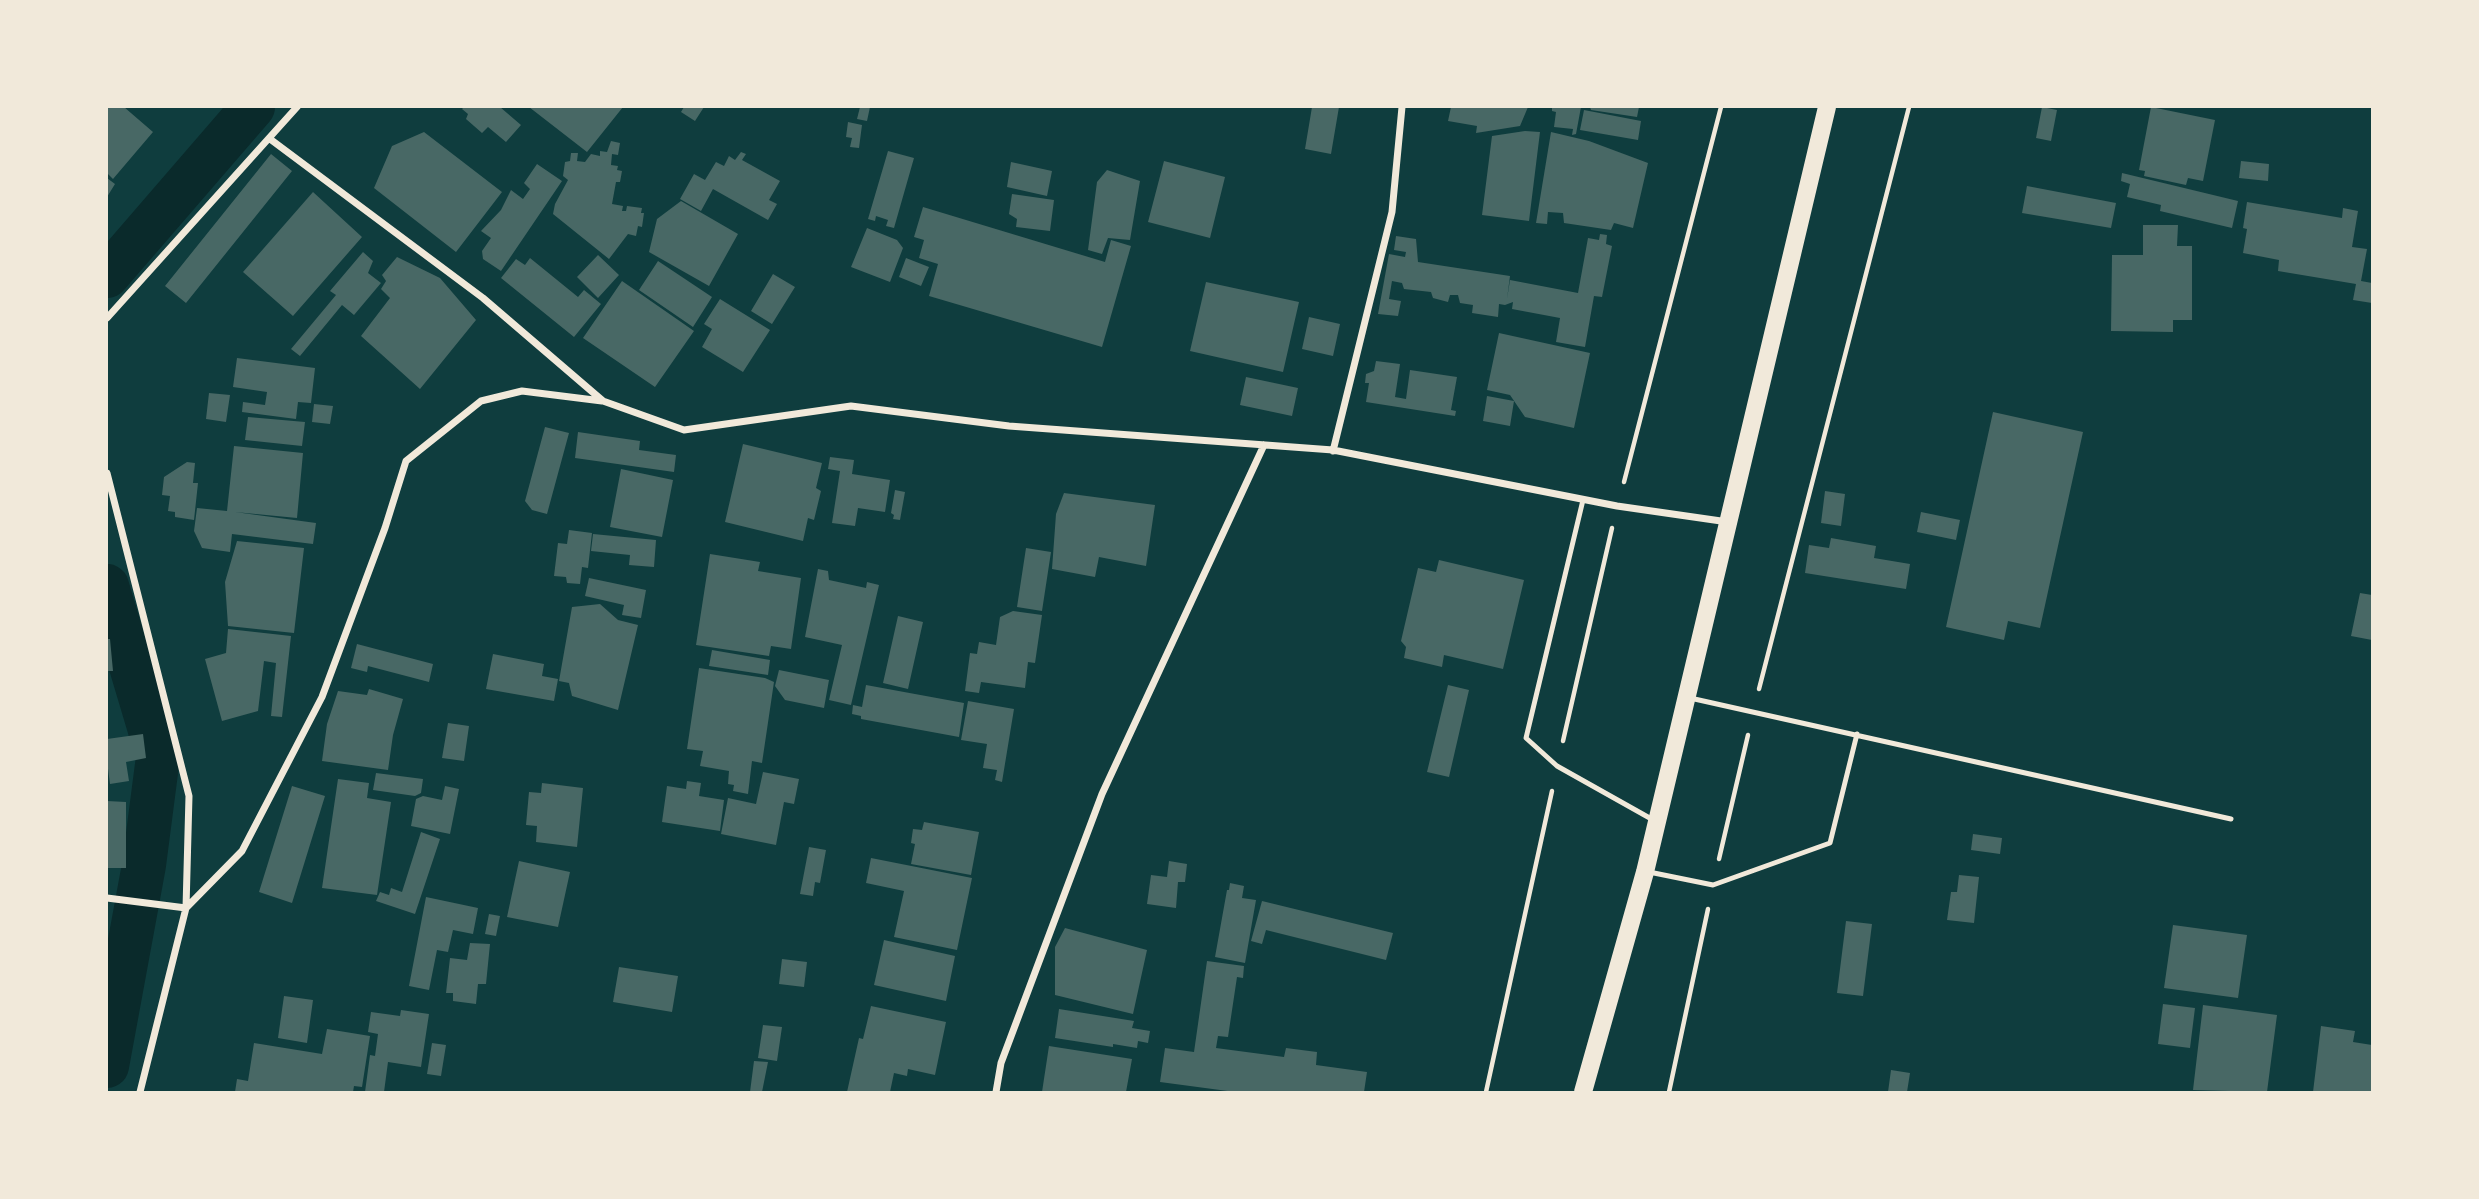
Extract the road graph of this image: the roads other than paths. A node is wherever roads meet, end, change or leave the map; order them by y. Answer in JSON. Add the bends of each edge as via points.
{"nodes":[{"id":1,"x":297,"y":107,"type":"edge"},
{"id":2,"x":1402,"y":107,"type":"edge"},
{"id":3,"x":1827,"y":107,"type":"edge"},
{"id":4,"x":270,"y":139,"type":"junction"},
{"id":5,"x":107,"y":318,"type":"edge"},
{"id":6,"x":603,"y":401,"type":"junction"},
{"id":7,"x":1264,"y":445,"type":"junction"},
{"id":8,"x":1333,"y":452,"type":"junction"},
{"id":9,"x":107,"y":473,"type":"edge"},
{"id":10,"x":1583,"y":500,"type":"junction"},
{"id":11,"x":1729,"y":522,"type":"junction"},
{"id":12,"x":1687,"y":697,"type":"junction"},
{"id":13,"x":1857,"y":734,"type":"junction"},
{"id":14,"x":2231,"y":819,"type":"dead end"},
{"id":15,"x":1657,"y":822,"type":"junction"},
{"id":16,"x":1645,"y":872,"type":"junction"},
{"id":17,"x":107,"y":898,"type":"edge"},
{"id":18,"x":186,"y":908,"type":"junction"},
{"id":19,"x":140,"y":1092,"type":"edge"},
{"id":20,"x":996,"y":1092,"type":"edge"},
{"id":21,"x":1583,"y":1092,"type":"edge"}],
"edges":[{"from":1,"to":4,"type":"street"},
{"from":2,"to":8,"type":"street","via":[[1392,212]]},
{"from":3,"to":11,"type":"main road"},
{"from":4,"to":5,"type":"street"},
{"from":4,"to":6,"type":"street","via":[[484,298]]},
{"from":6,"to":7,"type":"street","via":[[684,430],[851,406],[1009,426]]},
{"from":6,"to":18,"type":"street","via":[[522,391],[481,401],[406,461],[322,697],[242,852]]},
{"from":7,"to":8,"type":"street"},
{"from":7,"to":20,"type":"street","via":[[1102,794],[1000,1063]]},
{"from":8,"to":10,"type":"street"},
{"from":9,"to":18,"type":"street","via":[[189,796]]},
{"from":10,"to":11,"type":"street"},
{"from":10,"to":15,"type":"lane","via":[[1526,738],[1557,766]]},
{"from":11,"to":12,"type":"main road"},
{"from":12,"to":13,"type":"lane"},
{"from":12,"to":15,"type":"main road"},
{"from":13,"to":14,"type":"lane"},
{"from":13,"to":16,"type":"lane","via":[[1830,843],[1713,885]]},
{"from":15,"to":16,"type":"main road"},
{"from":16,"to":21,"type":"main road"},
{"from":17,"to":18,"type":"street"},
{"from":18,"to":19,"type":"street"}]}
